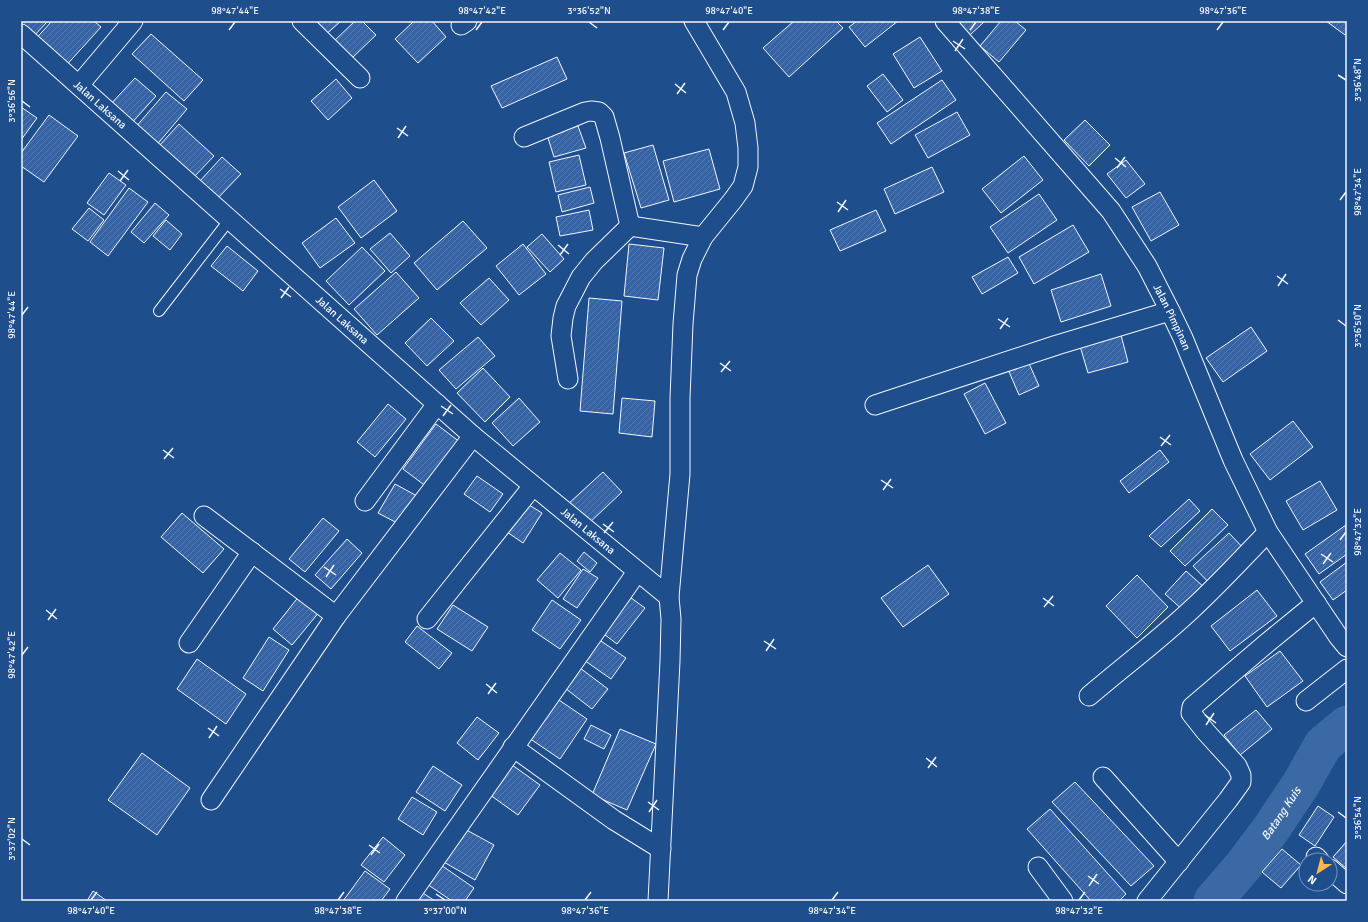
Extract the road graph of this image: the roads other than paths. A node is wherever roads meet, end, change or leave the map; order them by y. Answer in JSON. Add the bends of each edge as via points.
{"nodes":[{"id":1,"x":133,"y":21,"type":"edge"},
{"id":2,"x":302,"y":21,"type":"edge"},
{"id":3,"x":694,"y":21,"type":"edge"},
{"id":4,"x":945,"y":21,"type":"edge"},
{"id":5,"x":21,"y":34,"type":"edge"},
{"id":6,"x":360,"y":78,"type":"dead end"},
{"id":7,"x":79,"y":85,"type":"junction"},
{"id":8,"x":524,"y":137,"type":"dead end"},
{"id":9,"x":230,"y":219,"type":"junction"},
{"id":10,"x":630,"y":226,"type":"junction"},
{"id":11,"x":703,"y":236,"type":"junction"},
{"id":12,"x":159,"y":311,"type":"dead end"},
{"id":13,"x":1170,"y":311,"type":"junction"},
{"id":14,"x":568,"y":379,"type":"dead end"},
{"id":15,"x":437,"y":404,"type":"junction"},
{"id":16,"x":875,"y":405,"type":"dead end"},
{"id":17,"x":473,"y":436,"type":"junction"},
{"id":18,"x":533,"y":486,"type":"junction"},
{"id":19,"x":365,"y":501,"type":"dead end"},
{"id":20,"x":204,"y":516,"type":"dead end"},
{"id":21,"x":1268,"y":532,"type":"junction"},
{"id":22,"x":252,"y":552,"type":"junction"},
{"id":23,"x":637,"y":572,"type":"junction"},
{"id":24,"x":669,"y":597,"type":"junction"},
{"id":25,"x":1316,"y":604,"type":"junction"},
{"id":26,"x":336,"y":616,"type":"junction"},
{"id":27,"x":427,"y":619,"type":"dead end"},
{"id":28,"x":189,"y":643,"type":"dead end"},
{"id":29,"x":1347,"y":647,"type":"edge"},
{"id":30,"x":1347,"y":669,"type":"edge"},
{"id":31,"x":1089,"y":696,"type":"dead end"},
{"id":32,"x":1306,"y":701,"type":"dead end"},
{"id":33,"x":513,"y":747,"type":"junction"},
{"id":34,"x":1104,"y":777,"type":"dead end"},
{"id":35,"x":210,"y":800,"type":"dead end"},
{"id":36,"x":661,"y":849,"type":"junction"},
{"id":37,"x":1179,"y":862,"type":"junction"},
{"id":38,"x":1038,"y":867,"type":"dead end"},
{"id":39,"x":1338,"y":876,"type":"edge"},
{"id":40,"x":1347,"y":884,"type":"edge"},
{"id":41,"x":406,"y":901,"type":"edge"},
{"id":42,"x":658,"y":901,"type":"edge"},
{"id":43,"x":1063,"y":901,"type":"edge"},
{"id":44,"x":1147,"y":901,"type":"edge"}],
"edges":[{"from":1,"to":7,"type":"street"},
{"from":2,"to":6,"type":"street"},
{"from":3,"to":11,"type":"street","via":[[736,92],[745,123],[748,148],[748,167],[743,186]]},
{"from":4,"to":13,"type":"street","name":"Jalan Pimpinan","via":[[1111,211],[1147,266]]},
{"from":5,"to":7,"type":"street","name":"Jalan Laksana"},
{"from":7,"to":9,"type":"street","name":"Jalan Laksana"},
{"from":8,"to":10,"type":"street","via":[[584,112],[599,112],[604,117],[610,138]]},
{"from":9,"to":12,"type":"lane"},
{"from":9,"to":15,"type":"street","name":"Jalan Laksana"},
{"from":10,"to":11,"type":"street"},
{"from":10,"to":14,"type":"street","via":[[581,277],[566,306],[561,336]]},
{"from":11,"to":24,"type":"street","via":[[687,275],[684,304],[680,474]]},
{"from":13,"to":16,"type":"street"},
{"from":13,"to":21,"type":"street","name":"Jalan Pimpinan","via":[[1233,460]]},
{"from":15,"to":17,"type":"street","name":"Jalan Laksana"},
{"from":15,"to":19,"type":"street"},
{"from":17,"to":18,"type":"street","name":"Jalan Laksana"},
{"from":17,"to":26,"type":"street"},
{"from":18,"to":23,"type":"street","name":"Jalan Laksana"},
{"from":18,"to":27,"type":"street"},
{"from":20,"to":22,"type":"street"},
{"from":21,"to":25,"type":"street","name":"Jalan Pimpinan"},
{"from":21,"to":31,"type":"street","via":[[1192,609]]},
{"from":22,"to":26,"type":"street"},
{"from":22,"to":28,"type":"street"},
{"from":23,"to":24,"type":"street","name":"Jalan Laksana"},
{"from":23,"to":33,"type":"street"},
{"from":24,"to":36,"type":"street","via":[[670,661]]},
{"from":25,"to":29,"type":"street","name":"Jalan Pimpinan"},
{"from":25,"to":37,"type":"street","via":[[1192,707],[1191,713],[1237,766],[1242,779]]},
{"from":26,"to":35,"type":"street"},
{"from":30,"to":32,"type":"street"},
{"from":33,"to":36,"type":"street","via":[[614,820]]},
{"from":33,"to":41,"type":"street"},
{"from":34,"to":37,"type":"street"},
{"from":36,"to":42,"type":"street"},
{"from":37,"to":44,"type":"street"},
{"from":38,"to":43,"type":"street"},
{"from":39,"to":40,"type":"street"}]}
